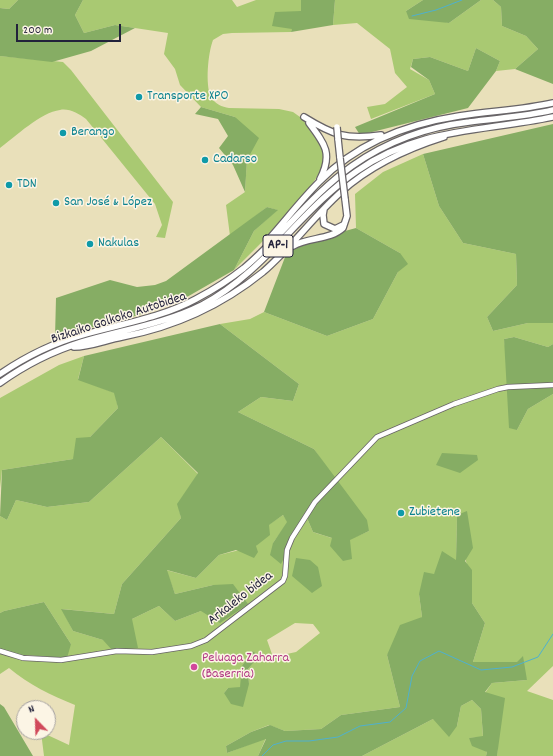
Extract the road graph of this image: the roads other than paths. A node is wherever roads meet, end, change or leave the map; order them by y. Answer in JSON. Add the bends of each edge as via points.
{"nodes":[{"id":1,"x":553,"y":103,"type":"edge"},
{"id":2,"x":553,"y":110,"type":"edge"},
{"id":3,"x":553,"y":117,"type":"edge"},
{"id":4,"x":338,"y":125,"type":"dead end"},
{"id":5,"x":453,"y":132,"type":"junction"},
{"id":6,"x":386,"y":135,"type":"junction"},
{"id":7,"x":319,"y":182,"type":"junction"},
{"id":8,"x":325,"y":208,"type":"junction"},
{"id":9,"x":346,"y":222,"type":"junction"},
{"id":10,"x":266,"y":247,"type":"junction"},
{"id":11,"x":286,"y":250,"type":"junction"},
{"id":12,"x":69,"y":347,"type":"junction"},
{"id":13,"x":0,"y":374,"type":"edge"},
{"id":14,"x":0,"y":382,"type":"edge"},
{"id":15,"x":553,"y":385,"type":"edge"},
{"id":16,"x":0,"y":651,"type":"edge"}],
"edges":[{"from":1,"to":6,"type":"highway","via":[[437,120]]},
{"from":2,"to":10,"type":"highway","name":"Bizkaiko Golkoko Autobidea","number":"AP-1","via":[[435,128],[381,149],[331,182]]},
{"from":3,"to":5,"type":"highway","name":"Bizkaiko Golkoko Autobidea","number":"AP-1"},
{"from":4,"to":9,"type":"highway","bridge":true},
{"from":5,"to":8,"type":"highway","via":[[449,136],[409,149],[378,165],[355,180]]},
{"from":5,"to":12,"type":"highway","name":"Bizkaiko Golkoko Autobidea","number":"AP-1","via":[[406,145],[356,171],[326,197],[253,270],[202,305],[159,322]]},
{"from":6,"to":7,"type":"highway","via":[[349,157]]},
{"from":6,"to":7,"type":"highway","via":[[360,138],[335,134],[320,128],[304,116],[326,148],[327,162]]},
{"from":7,"to":10,"type":"highway","via":[[268,241]]},
{"from":8,"to":9,"type":"highway","via":[[323,220],[328,227],[338,228]]},
{"from":8,"to":11,"type":"highway"},
{"from":9,"to":11,"type":"highway","via":[[335,234],[301,241]]},
{"from":10,"to":13,"type":"highway","name":"Bizkaiko Golkoko Autobidea","number":"AP-1","via":[[229,279],[187,304],[58,343]]},
{"from":11,"to":12,"type":"highway","via":[[263,272],[208,309],[149,332],[81,347]]},
{"from":12,"to":14,"type":"highway","name":"Bizkaiko Golkoko Autobidea","number":"AP-1","via":[[31,364]]},
{"from":15,"to":16,"type":"street","name":"Arkaleko bidea","via":[[498,389],[454,404],[377,437],[315,502],[292,538],[283,581],[199,643],[141,652],[117,651],[68,660],[24,658]]}]}
